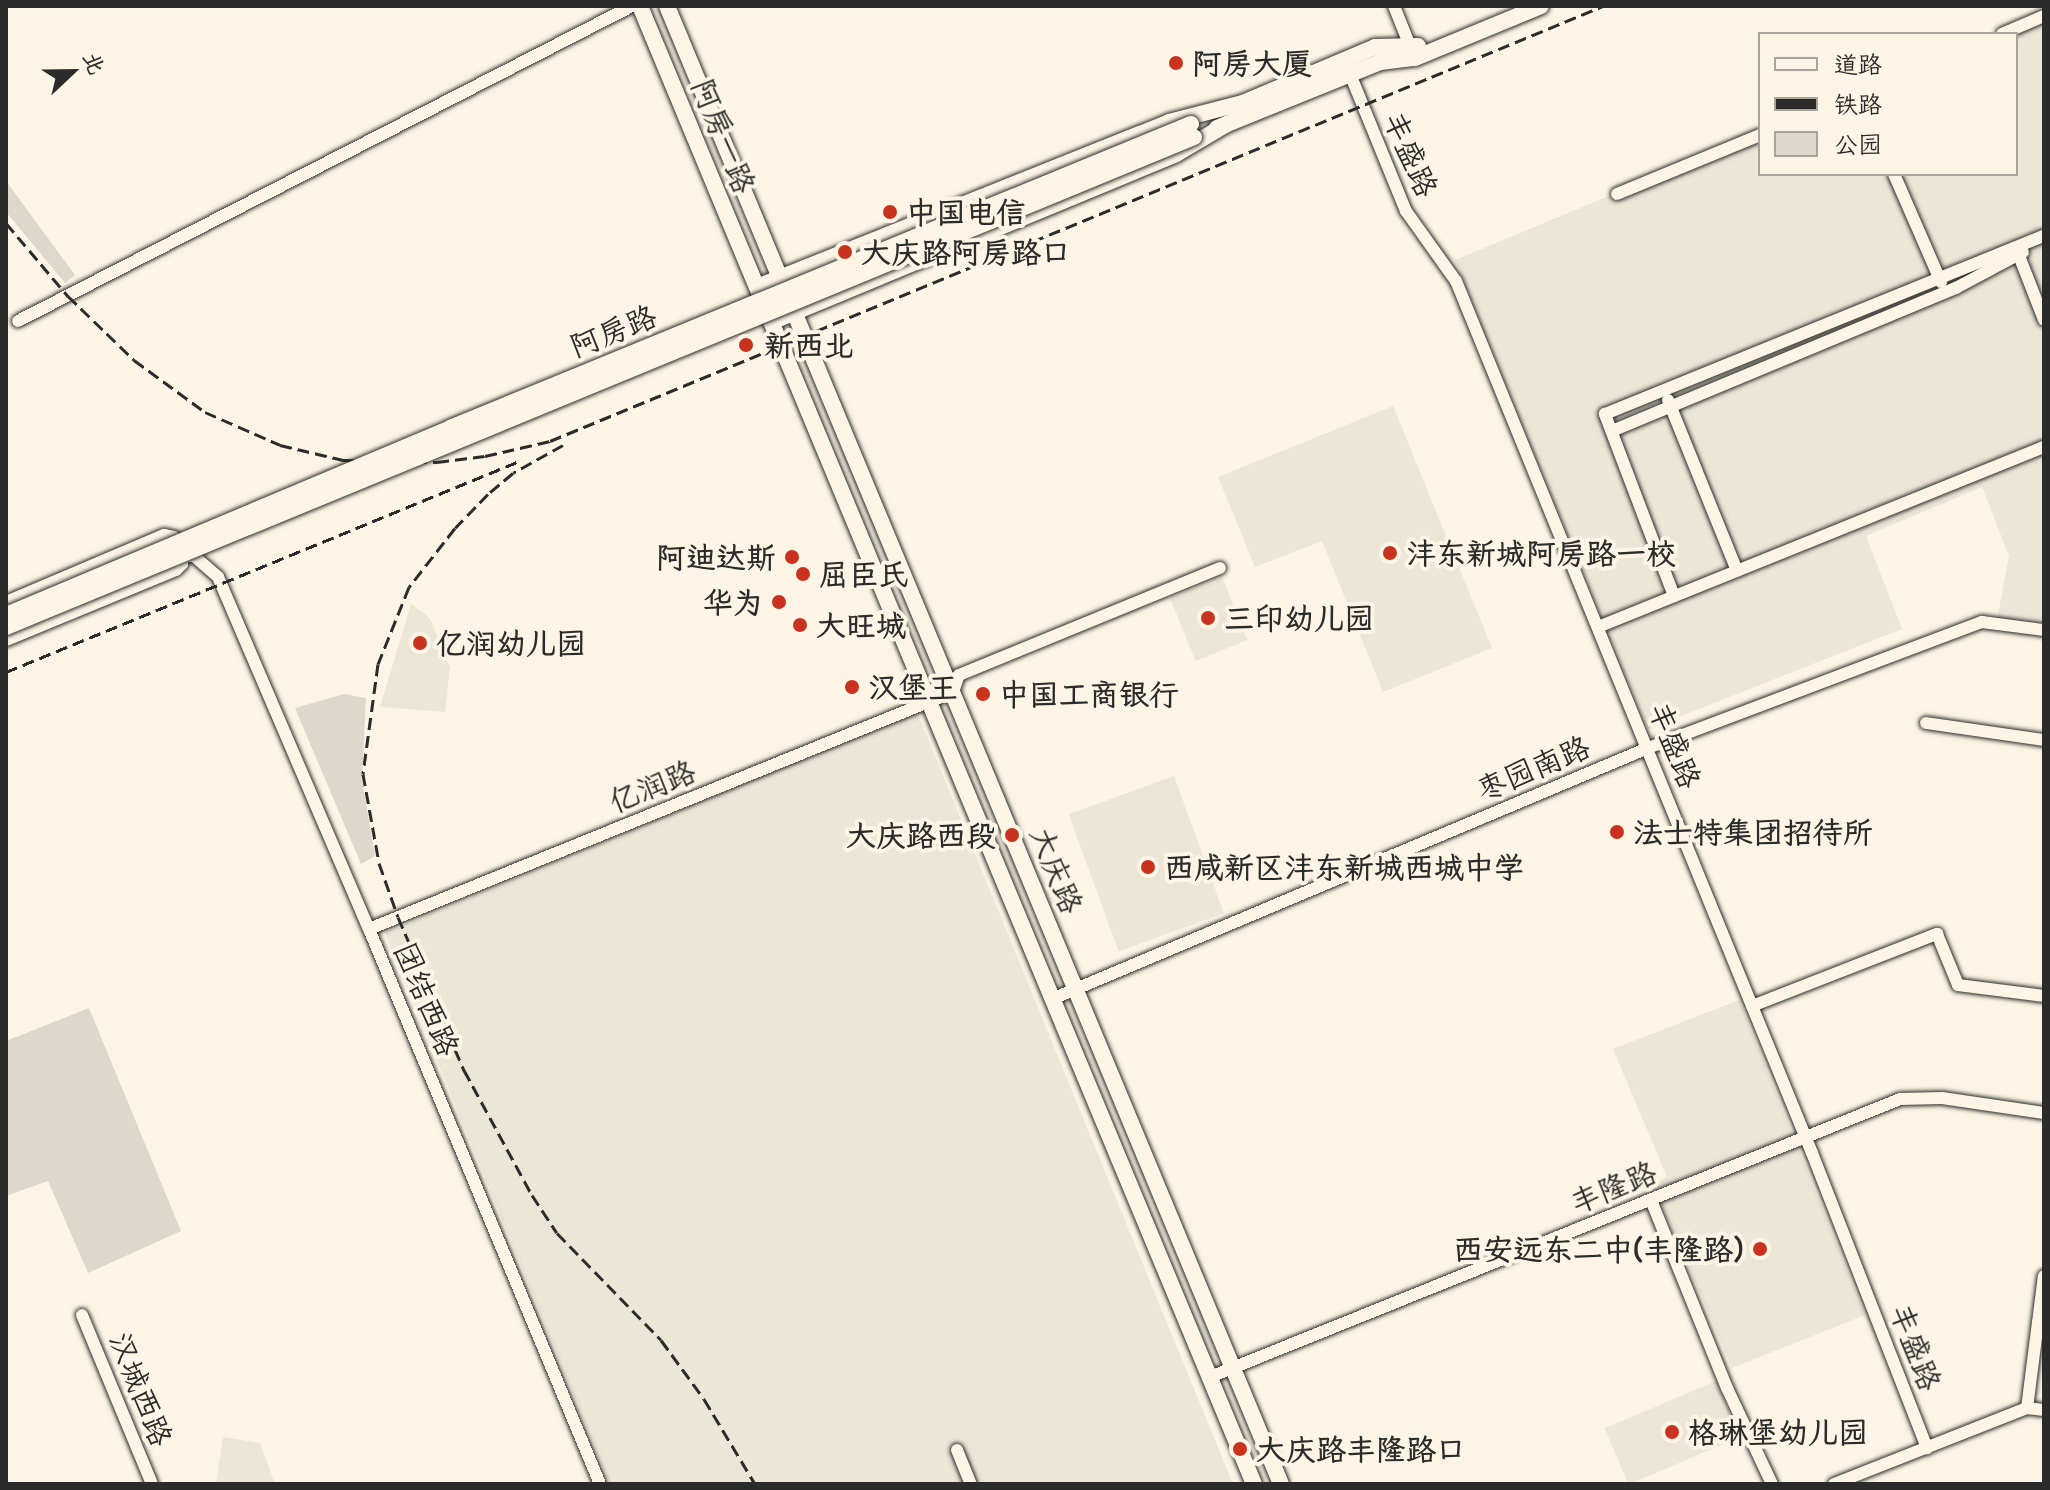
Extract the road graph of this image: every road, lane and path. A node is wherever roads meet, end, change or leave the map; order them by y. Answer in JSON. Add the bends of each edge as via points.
{"nodes":[{"id":1,"x":632,"y":6,"type":"edge"},
{"id":2,"x":640,"y":6,"type":"edge"},
{"id":3,"x":667,"y":6,"type":"edge"},
{"id":4,"x":1394,"y":6,"type":"edge"},
{"id":5,"x":1515,"y":6,"type":"edge"},
{"id":6,"x":1541,"y":6,"type":"edge"},
{"id":7,"x":2044,"y":16,"type":"edge"},
{"id":8,"x":2007,"y":32,"type":"edge"},
{"id":9,"x":1413,"y":53,"type":"junction"},
{"id":10,"x":1350,"y":74,"type":"junction"},
{"id":11,"x":1243,"y":103,"type":"junction"},
{"id":12,"x":1227,"y":124,"type":"junction"},
{"id":13,"x":1192,"y":131,"type":"junction"},
{"id":14,"x":1758,"y":136,"type":"edge"},
{"id":15,"x":1895,"y":176,"type":"edge"},
{"id":16,"x":1617,"y":194,"type":"dead end"},
{"id":17,"x":2044,"y":236,"type":"edge"},
{"id":18,"x":2044,"y":243,"type":"edge"},
{"id":19,"x":2017,"y":251,"type":"junction"},
{"id":20,"x":1940,"y":278,"type":"junction"},
{"id":21,"x":779,"y":279,"type":"junction"},
{"id":22,"x":757,"y":287,"type":"junction"},
{"id":23,"x":1946,"y":293,"type":"junction"},
{"id":24,"x":793,"y":313,"type":"junction"},
{"id":25,"x":1842,"y":317,"type":"junction"},
{"id":26,"x":2044,"y":320,"type":"edge"},
{"id":27,"x":18,"y":321,"type":"dead end"},
{"id":28,"x":771,"y":322,"type":"junction"},
{"id":29,"x":1849,"y":333,"type":"junction"},
{"id":30,"x":1766,"y":348,"type":"junction"},
{"id":31,"x":1773,"y":364,"type":"junction"},
{"id":32,"x":1712,"y":370,"type":"junction"},
{"id":33,"x":1719,"y":387,"type":"junction"},
{"id":34,"x":1664,"y":390,"type":"junction"},
{"id":35,"x":1671,"y":407,"type":"junction"},
{"id":36,"x":1612,"y":431,"type":"junction"},
{"id":37,"x":2044,"y":447,"type":"edge"},
{"id":38,"x":182,"y":556,"type":"junction"},
{"id":39,"x":1220,"y":568,"type":"dead end"},
{"id":40,"x":1737,"y":571,"type":"junction"},
{"id":41,"x":1674,"y":596,"type":"junction"},
{"id":42,"x":6,"y":602,"type":"edge"},
{"id":43,"x":6,"y":615,"type":"edge"},
{"id":44,"x":6,"y":627,"type":"edge"},
{"id":45,"x":1598,"y":627,"type":"junction"},
{"id":46,"x":2044,"y":630,"type":"edge"},
{"id":47,"x":6,"y":640,"type":"edge"},
{"id":48,"x":953,"y":692,"type":"junction"},
{"id":49,"x":930,"y":702,"type":"junction"},
{"id":50,"x":1926,"y":723,"type":"dead end"},
{"id":51,"x":2044,"y":740,"type":"edge"},
{"id":52,"x":1648,"y":748,"type":"junction"},
{"id":53,"x":369,"y":929,"type":"junction"},
{"id":54,"x":1075,"y":989,"type":"junction"},
{"id":55,"x":2044,"y":996,"type":"edge"},
{"id":56,"x":1052,"y":999,"type":"junction"},
{"id":57,"x":1752,"y":1006,"type":"junction"},
{"id":58,"x":2044,"y":1113,"type":"edge"},
{"id":59,"x":1805,"y":1137,"type":"junction"},
{"id":60,"x":1651,"y":1200,"type":"junction"},
{"id":61,"x":2044,"y":1276,"type":"edge"},
{"id":62,"x":82,"y":1315,"type":"dead end"},
{"id":63,"x":1233,"y":1367,"type":"junction"},
{"id":64,"x":1210,"y":1377,"type":"junction"},
{"id":65,"x":2027,"y":1408,"type":"junction"},
{"id":66,"x":2044,"y":1410,"type":"edge"},
{"id":67,"x":1927,"y":1448,"type":"junction"},
{"id":68,"x":957,"y":1450,"type":"dead end"},
{"id":69,"x":152,"y":1484,"type":"edge"},
{"id":70,"x":600,"y":1484,"type":"edge"},
{"id":71,"x":971,"y":1484,"type":"edge"},
{"id":72,"x":1254,"y":1484,"type":"edge"},
{"id":73,"x":1281,"y":1484,"type":"edge"},
{"id":74,"x":1772,"y":1484,"type":"edge"},
{"id":75,"x":1834,"y":1484,"type":"edge"}],
"edges":[{"from":1,"to":27,"type":"street"},
{"from":2,"to":22,"type":"main road","name":"阿房一路"},
{"from":3,"to":21,"type":"main road","name":"阿房一路"},
{"from":4,"to":9,"type":"street"},
{"from":5,"to":9,"type":"main road","name":"阿房路"},
{"from":6,"to":9,"type":"main road","name":"阿房路"},
{"from":7,"to":8,"type":"street"},
{"from":9,"to":10,"type":"main road","name":"阿房路"},
{"from":9,"to":11,"type":"main road","name":"阿房路","via":[[1375,47]]},
{"from":10,"to":12,"type":"main road","name":"阿房路"},
{"from":10,"to":45,"type":"street","name":"丰盛路","via":[[1406,211],[1456,281]]},
{"from":11,"to":13,"type":"main road","name":"阿房路"},
{"from":11,"to":21,"type":"main road","name":"阿房路","via":[[1169,122]]},
{"from":12,"to":13,"type":"main road","name":"阿房路"},
{"from":12,"to":24,"type":"main road","name":"阿房路","via":[[1176,154]]},
{"from":13,"to":43,"type":"main road","name":"阿房路","bridge":true,"via":[[435,434]]},
{"from":13,"to":44,"type":"main road","name":"阿房路","bridge":true},
{"from":14,"to":16,"type":"street"},
{"from":15,"to":20,"type":"street"},
{"from":17,"to":19,"type":"street"},
{"from":18,"to":19,"type":"street"},
{"from":19,"to":20,"type":"street"},
{"from":19,"to":23,"type":"street"},
{"from":19,"to":26,"type":"street"},
{"from":20,"to":23,"type":"street"},
{"from":20,"to":25,"type":"street"},
{"from":21,"to":22,"type":"main road","name":"阿房路"},
{"from":21,"to":24,"type":"main road","name":"大庆路"},
{"from":22,"to":28,"type":"main road","name":"大庆路"},
{"from":23,"to":29,"type":"street"},
{"from":24,"to":28,"type":"main road","name":"阿房路"},
{"from":24,"to":48,"type":"main road","name":"大庆路"},
{"from":25,"to":29,"type":"street"},
{"from":25,"to":30,"type":"street"},
{"from":28,"to":49,"type":"main road","name":"大庆路"},
{"from":29,"to":31,"type":"street"},
{"from":30,"to":31,"type":"street"},
{"from":30,"to":32,"type":"street"},
{"from":31,"to":33,"type":"street"},
{"from":32,"to":33,"type":"street"},
{"from":32,"to":34,"type":"street"},
{"from":33,"to":35,"type":"street"},
{"from":34,"to":35,"type":"street"},
{"from":34,"to":36,"type":"street","via":[[1605,414]]},
{"from":35,"to":36,"type":"street"},
{"from":35,"to":40,"type":"street"},
{"from":36,"to":41,"type":"street"},
{"from":37,"to":40,"type":"street"},
{"from":38,"to":42,"type":"street","name":"团结西路","via":[[174,537],[164,535]]},
{"from":38,"to":47,"type":"street","via":[[176,570]]},
{"from":38,"to":53,"type":"street","name":"团结西路","via":[[194,556],[218,577]]},
{"from":39,"to":48,"type":"street","via":[[959,675]]},
{"from":40,"to":41,"type":"street"},
{"from":41,"to":45,"type":"street"},
{"from":45,"to":52,"type":"street","name":"丰盛路"},
{"from":46,"to":52,"type":"street","name":"枣园南路","via":[[1982,622]]},
{"from":48,"to":49,"type":"street","name":"亿润路"},
{"from":48,"to":54,"type":"main road","name":"大庆路"},
{"from":49,"to":53,"type":"street","name":"亿润路"},
{"from":49,"to":56,"type":"main road","name":"大庆路"},
{"from":50,"to":51,"type":"street"},
{"from":52,"to":54,"type":"street","name":"枣园南路"},
{"from":52,"to":57,"type":"street","name":"丰盛路"},
{"from":53,"to":70,"type":"street","name":"团结西路"},
{"from":54,"to":56,"type":"street","name":"枣园南路"},
{"from":54,"to":63,"type":"main road","name":"大庆路"},
{"from":55,"to":57,"type":"street","via":[[1958,985],[1937,934]]},
{"from":56,"to":64,"type":"main road","name":"大庆路"},
{"from":57,"to":59,"type":"street","name":"丰盛路"},
{"from":58,"to":59,"type":"street","name":"丰隆路","via":[[1917,1096]]},
{"from":59,"to":60,"type":"street","name":"丰隆路"},
{"from":59,"to":67,"type":"street","name":"丰盛路"},
{"from":60,"to":63,"type":"street","name":"丰隆路"},
{"from":60,"to":74,"type":"street"},
{"from":61,"to":65,"type":"street"},
{"from":62,"to":69,"type":"street","name":"汉城西路"},
{"from":63,"to":64,"type":"street","name":"丰隆路"},
{"from":63,"to":73,"type":"main road","name":"大庆路"},
{"from":64,"to":72,"type":"main road","name":"大庆路"},
{"from":65,"to":66,"type":"street"},
{"from":65,"to":67,"type":"street"},
{"from":67,"to":75,"type":"street"},
{"from":68,"to":71,"type":"street"}]}
